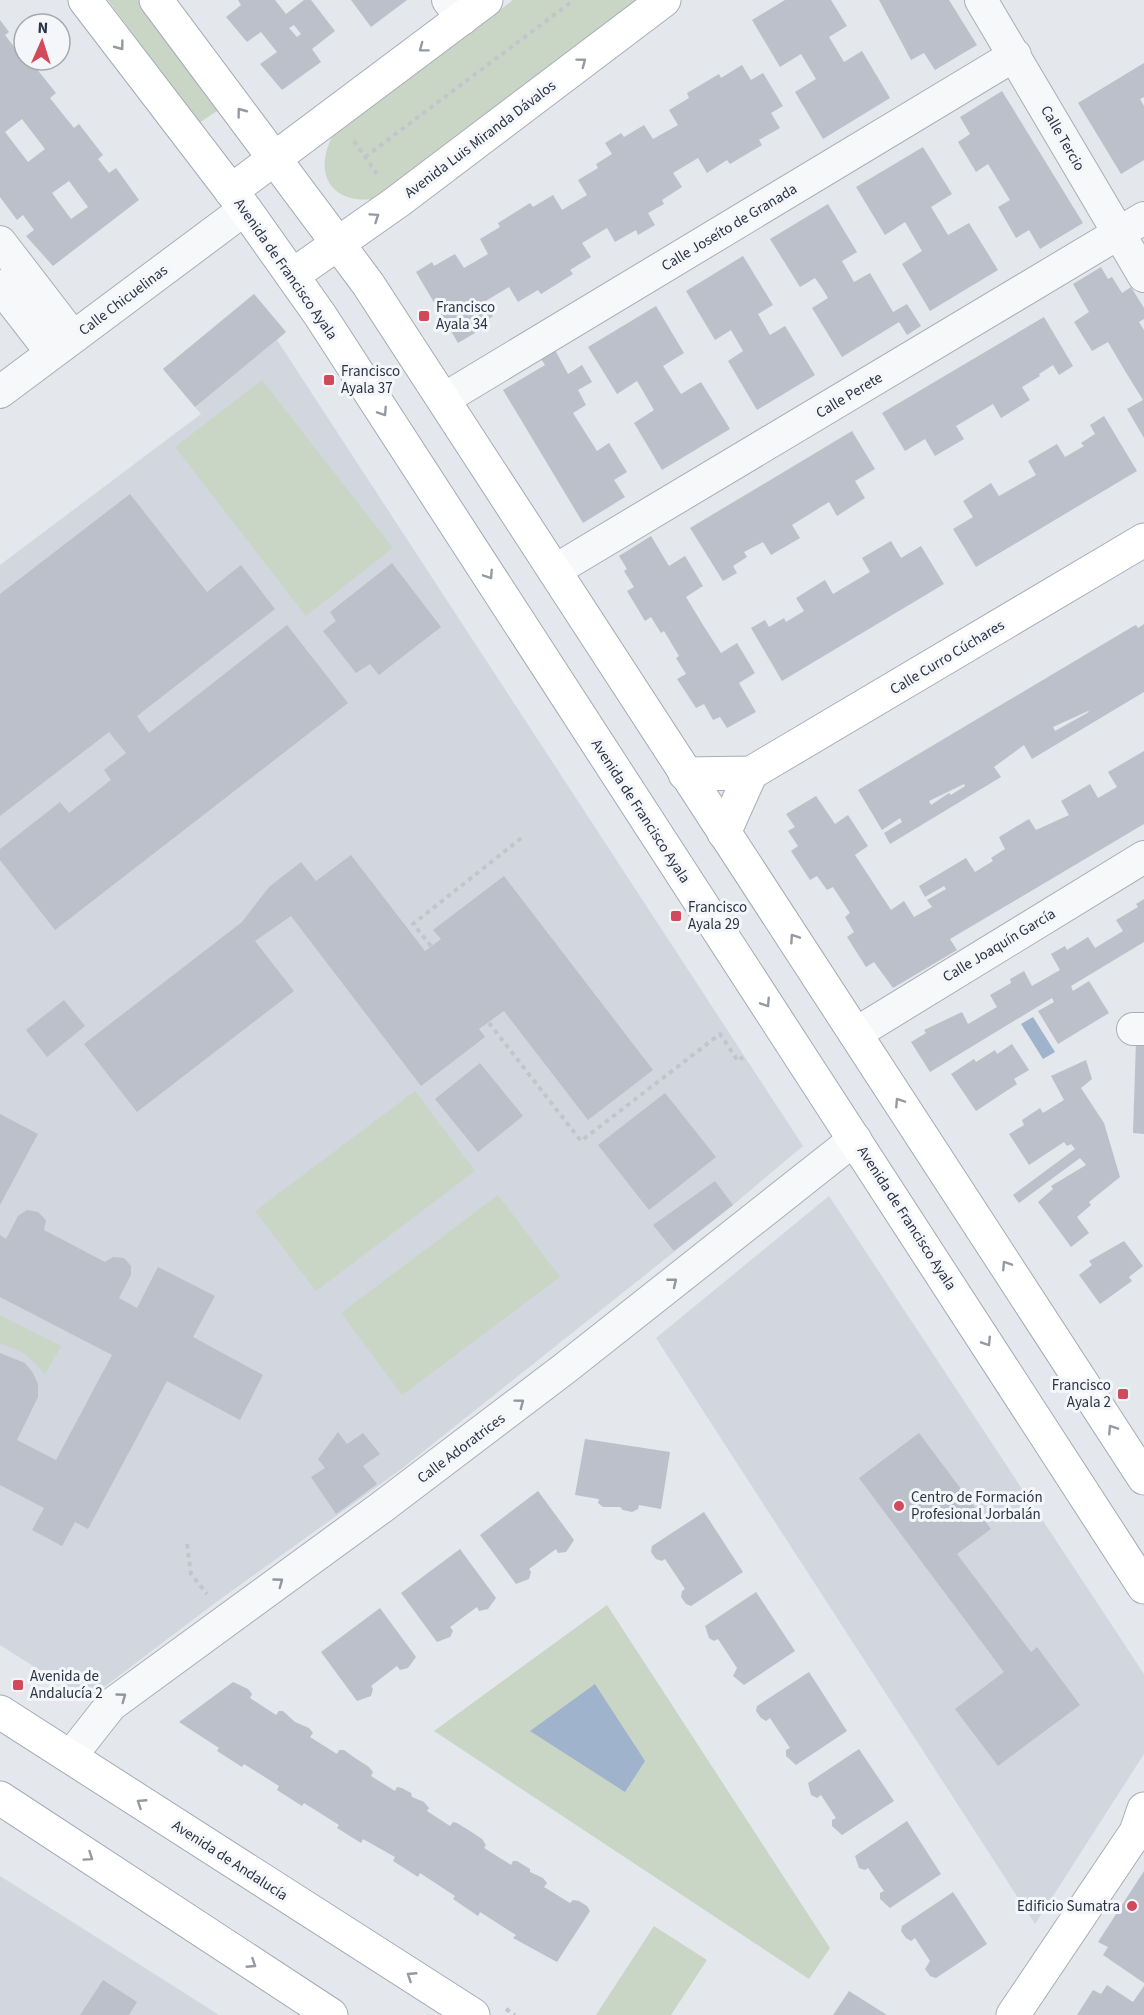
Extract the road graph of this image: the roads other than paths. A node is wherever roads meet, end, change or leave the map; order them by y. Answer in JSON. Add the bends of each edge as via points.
{"nodes":[{"id":1,"x":85,"y":0,"type":"edge"},
{"id":2,"x":156,"y":0,"type":"edge"},
{"id":3,"x":664,"y":0,"type":"edge"},
{"id":4,"x":981,"y":0,"type":"edge"},
{"id":5,"x":465,"y":6,"type":"edge"},
{"id":6,"x":1015,"y":55,"type":"junction"},
{"id":7,"x":276,"y":159,"type":"junction"},
{"id":8,"x":238,"y":200,"type":"junction"},
{"id":9,"x":1132,"y":225,"type":"edge"},
{"id":10,"x":0,"y":242,"type":"edge"},
{"id":11,"x":337,"y":242,"type":"junction"},
{"id":12,"x":293,"y":275,"type":"junction"},
{"id":13,"x":1144,"y":276,"type":"edge"},
{"id":14,"x":0,"y":286,"type":"edge"},
{"id":15,"x":63,"y":345,"type":"junction"},
{"id":16,"x":0,"y":392,"type":"edge"},
{"id":17,"x":444,"y":399,"type":"junction"},
{"id":18,"x":1144,"y":540,"type":"edge"},
{"id":19,"x":554,"y":571,"type":"junction"},
{"id":20,"x":751,"y":773,"type":"junction"},
{"id":21,"x":685,"y":774,"type":"junction"},
{"id":22,"x":724,"y":833,"type":"junction"},
{"id":23,"x":1144,"y":857,"type":"edge"},
{"id":24,"x":855,"y":1034,"type":"junction"},
{"id":25,"x":855,"y":1139,"type":"junction"},
{"id":26,"x":1144,"y":1478,"type":"edge"},
{"id":27,"x":1144,"y":1587,"type":"edge"},
{"id":28,"x":0,"y":1712,"type":"edge"},
{"id":29,"x":70,"y":1757,"type":"junction"},
{"id":30,"x":0,"y":1798,"type":"edge"},
{"id":31,"x":1141,"y":1823,"type":"edge"},
{"id":32,"x":468,"y":2013,"type":"edge"},
{"id":33,"x":331,"y":2015,"type":"edge"},
{"id":34,"x":1013,"y":2015,"type":"edge"}],
"edges":[{"from":1,"to":8,"type":"main road","name":"Avenida de Francisco Ayala","one_way":true},
{"from":7,"to":2,"type":"main road","one_way":true},
{"from":11,"to":3,"type":"main road","name":"Avenida Luis Miranda Dávalos","one_way":true,"via":[[397,202]]},
{"from":4,"to":6,"type":"street","name":"Calle Tercio"},
{"from":5,"to":7,"type":"main road","one_way":true},
{"from":6,"to":9,"type":"street","name":"Calle Tercio"},
{"from":6,"to":17,"type":"street","name":"Calle Joseíto de Granada"},
{"from":7,"to":8,"type":"main road","name":"Avenida de Francisco Ayala"},
{"from":7,"to":11,"type":"main road"},
{"from":8,"to":12,"type":"main road","name":"Avenida de Francisco Ayala"},
{"from":8,"to":15,"type":"street","name":"Calle Chicuelinas"},
{"from":9,"to":13,"type":"street","name":"Calle Tercio"},
{"from":9,"to":19,"type":"street","name":"Calle Perete"},
{"from":10,"to":15,"type":"street"},
{"from":11,"to":12,"type":"main road","name":"Avenida Luis Miranda Dávalos"},
{"from":11,"to":17,"type":"main road"},
{"from":12,"to":25,"type":"main road","name":"Avenida de Francisco Ayala","one_way":true},
{"from":14,"to":15,"type":"street"},
{"from":15,"to":16,"type":"street","name":"Calle Chicuelinas"},
{"from":17,"to":19,"type":"main road"},
{"from":18,"to":20,"type":"main road","name":"Calle Curro Cúchares"},
{"from":19,"to":21,"type":"main road"},
{"from":20,"to":21,"type":"main road","name":"Calle Curro Cúchares"},
{"from":20,"to":22,"type":"main road"},
{"from":21,"to":22,"type":"main road"},
{"from":24,"to":22,"type":"main road","one_way":true},
{"from":23,"to":24,"type":"street","name":"Calle Joaquín García"},
{"from":26,"to":24,"type":"main road","one_way":true},
{"from":25,"to":27,"type":"main road","name":"Avenida de Francisco Ayala","one_way":true},
{"from":29,"to":25,"type":"street","name":"Calle Adoratrices","one_way":true,"via":[[111,1705],[382,1508]]},
{"from":28,"to":29,"type":"main road","name":"Avenida de Andalucía"},
{"from":32,"to":29,"type":"main road","name":"Avenida de Andalucía","one_way":true},
{"from":30,"to":33,"type":"main road","one_way":true},
{"from":31,"to":34,"type":"main road"}]}
